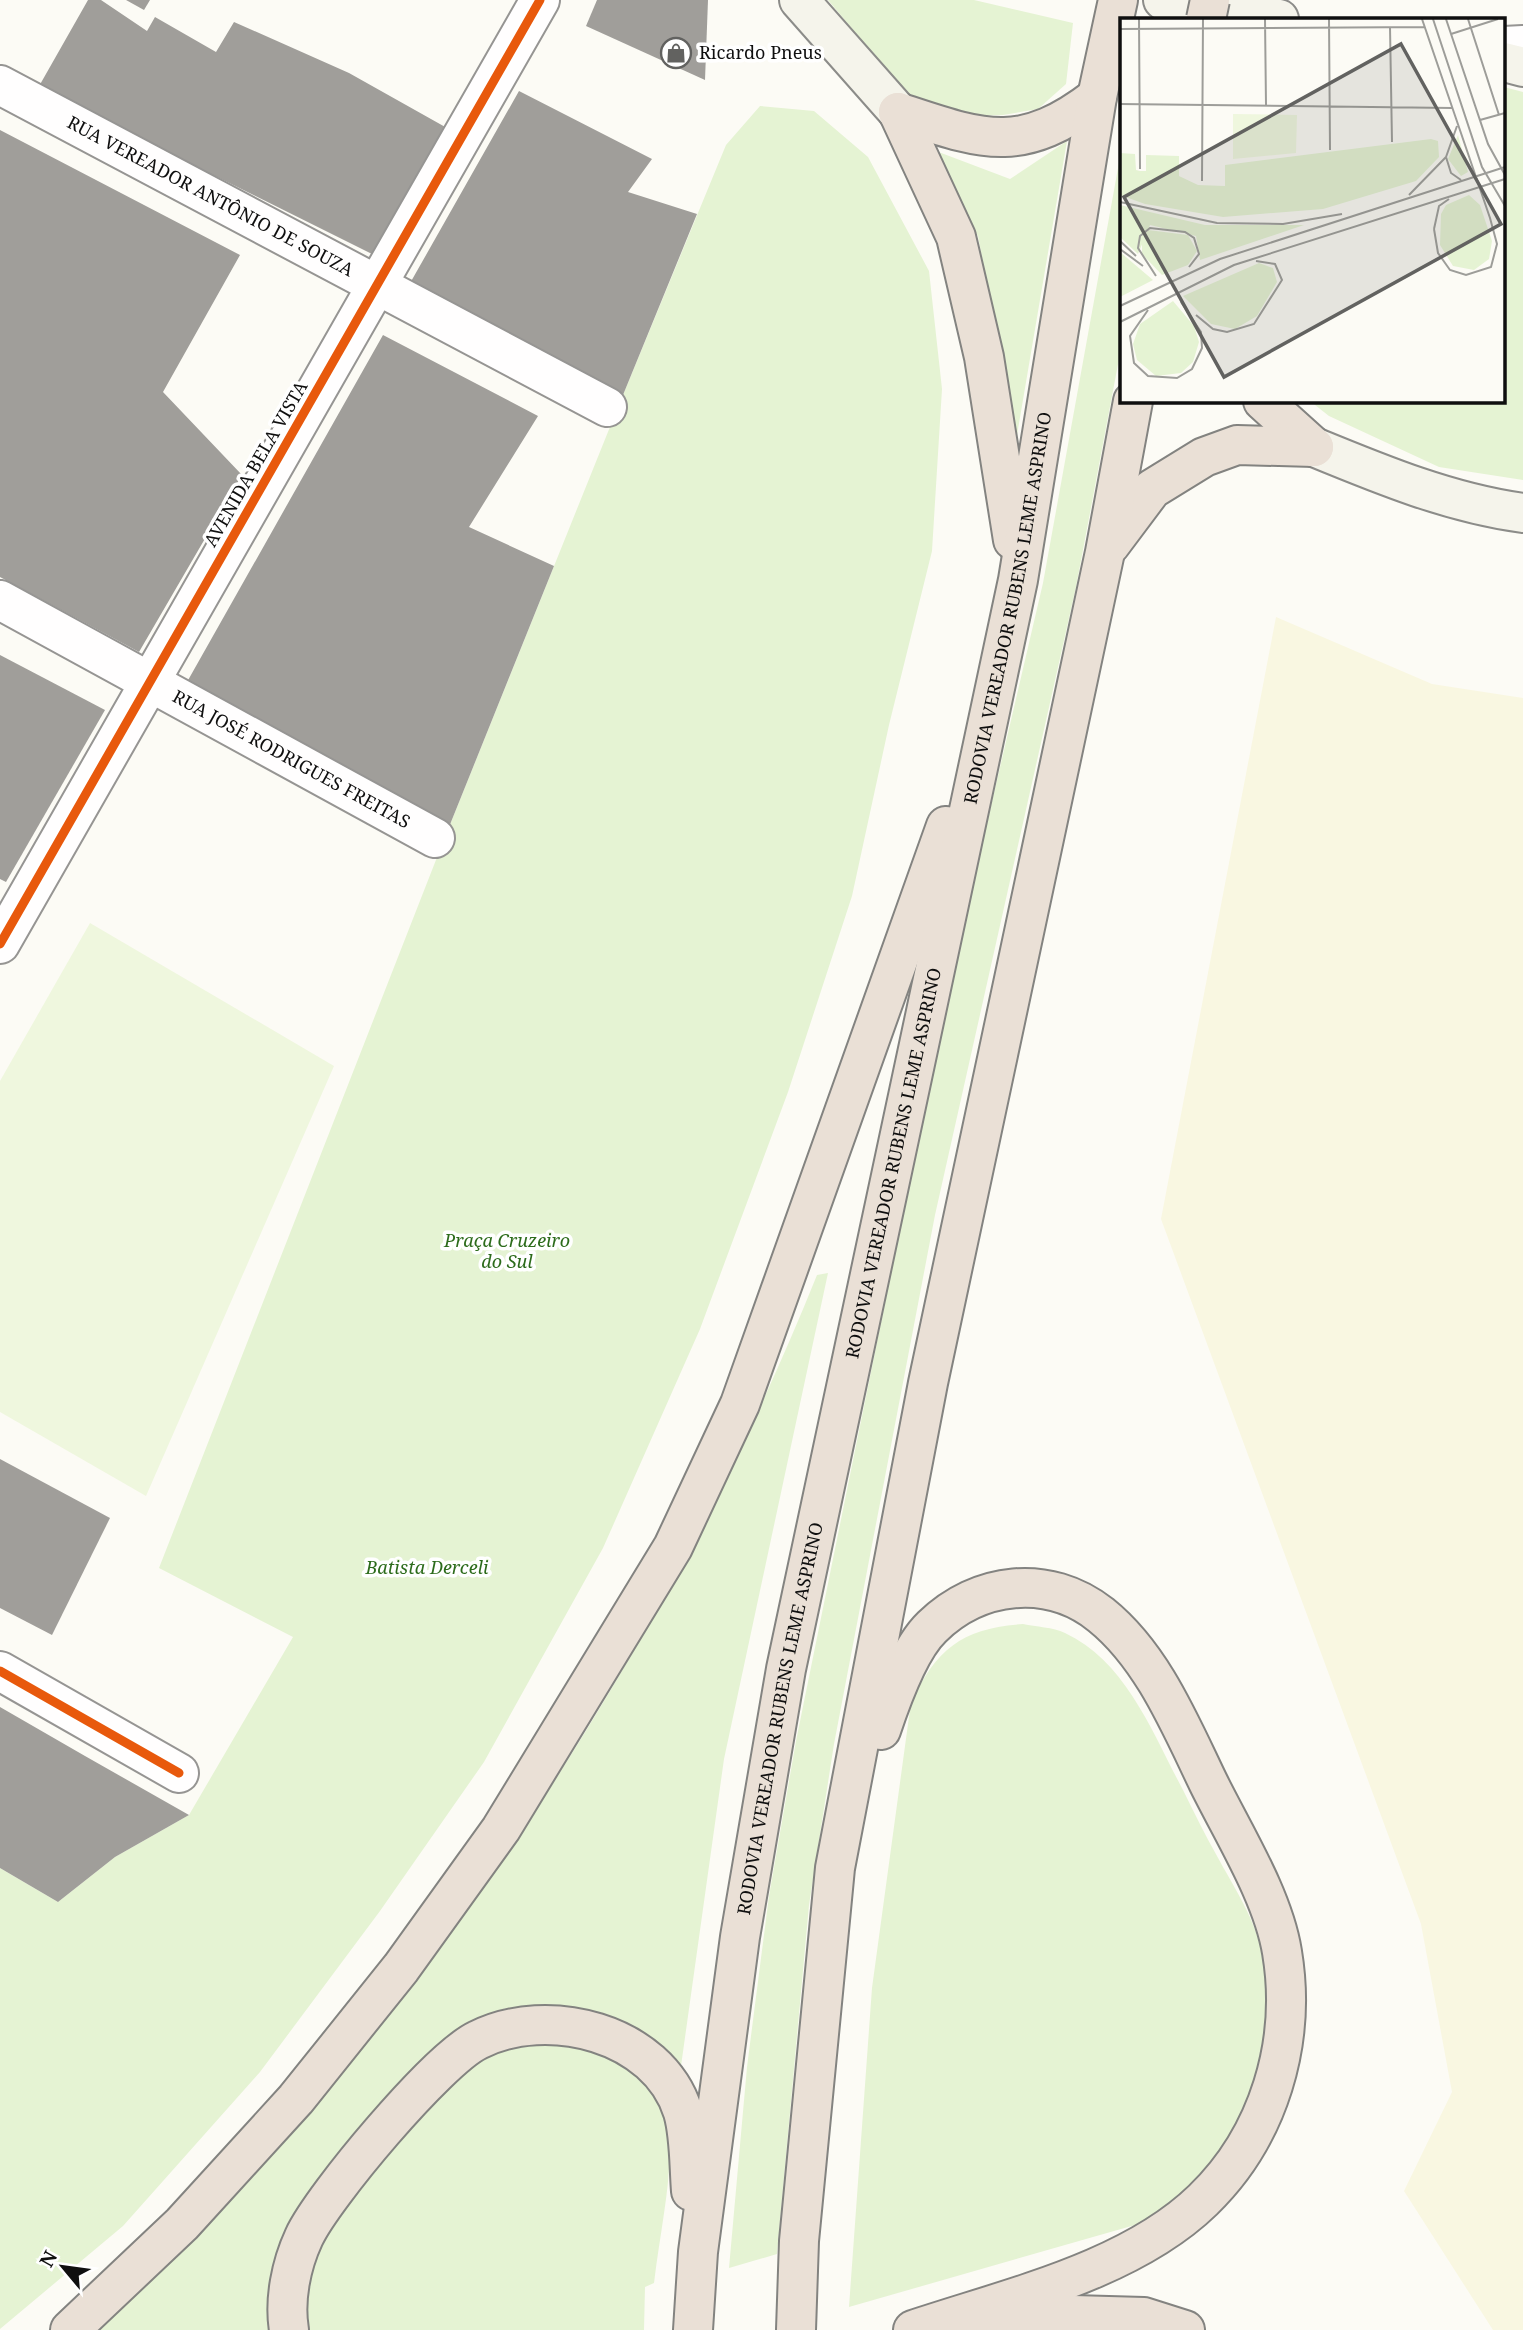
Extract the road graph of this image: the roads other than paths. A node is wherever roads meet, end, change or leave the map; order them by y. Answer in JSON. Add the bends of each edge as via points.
{"nodes":[{"id":1,"x":540,"y":0,"type":"edge"},
{"id":2,"x":799,"y":0,"type":"edge"},
{"id":3,"x":1118,"y":0,"type":"edge"},
{"id":4,"x":1163,"y":0,"type":"edge"},
{"id":5,"x":1210,"y":0,"type":"edge"},
{"id":6,"x":1206,"y":18,"type":"edge"},
{"id":7,"x":1273,"y":18,"type":"edge"},
{"id":8,"x":1506,"y":63,"type":"edge"},
{"id":9,"x":1523,"y":67,"type":"edge"},
{"id":10,"x":1101,"y":79,"type":"junction"},
{"id":11,"x":0,"y":85,"type":"edge"},
{"id":12,"x":898,"y":112,"type":"junction"},
{"id":13,"x":378,"y":283,"type":"junction"},
{"id":14,"x":1133,"y":402,"type":"edge"},
{"id":15,"x":1264,"y":402,"type":"edge"},
{"id":16,"x":607,"y":407,"type":"dead end"},
{"id":17,"x":1314,"y":447,"type":"junction"},
{"id":18,"x":1523,"y":513,"type":"edge"},
{"id":19,"x":1105,"y":552,"type":"junction"},
{"id":20,"x":1018,"y":580,"type":"junction"},
{"id":21,"x":0,"y":600,"type":"edge"},
{"id":22,"x":998,"y":678,"type":"junction"},
{"id":23,"x":150,"y":682,"type":"junction"},
{"id":24,"x":435,"y":838,"type":"dead end"},
{"id":25,"x":0,"y":944,"type":"edge"},
{"id":26,"x":0,"y":1671,"type":"edge"},
{"id":27,"x":179,"y":1773,"type":"dead end"},
{"id":28,"x":835,"y":1868,"type":"junction"},
{"id":29,"x":698,"y":2252,"type":"junction"},
{"id":30,"x":71,"y":2330,"type":"edge"},
{"id":31,"x":289,"y":2330,"type":"edge"},
{"id":32,"x":693,"y":2330,"type":"edge"},
{"id":33,"x":796,"y":2330,"type":"edge"},
{"id":34,"x":913,"y":2330,"type":"edge"},
{"id":35,"x":964,"y":2330,"type":"edge"},
{"id":36,"x":1185,"y":2330,"type":"edge"}],
"edges":[{"from":1,"to":13,"type":"street","name":"AVENIDA BELA VISTA"},
{"from":2,"to":12,"type":"main road"},
{"from":3,"to":10,"type":"highway","name":"RODOVIA VEREADOR RUBENS LEME ASPRINO"},
{"from":4,"to":7,"type":"main road"},
{"from":5,"to":6,"type":"highway","bridge":true},
{"from":8,"to":9,"type":"main road"},
{"from":10,"to":12,"type":"highway","via":[[1062,120],[1018,137],[995,139],[953,131]]},
{"from":10,"to":20,"type":"highway","name":"RODOVIA VEREADOR RUBENS LEME ASPRINO"},
{"from":11,"to":13,"type":"street","name":"RUA VEREADOR ANTÔNIO DE SOUZA"},
{"from":12,"to":20,"type":"highway","via":[[956,237],[993,405]]},
{"from":13,"to":16,"type":"street","name":"RUA VEREADOR ANTÔNIO DE SOUZA"},
{"from":13,"to":23,"type":"street","name":"AVENIDA BELA VISTA"},
{"from":14,"to":19,"type":"highway"},
{"from":15,"to":17,"type":"highway"},
{"from":17,"to":18,"type":"main road","via":[[1408,485],[1487,508]]},
{"from":17,"to":19,"type":"highway","via":[[1237,445],[1204,457],[1152,489]]},
{"from":19,"to":28,"type":"highway","via":[[931,1369]]},
{"from":20,"to":22,"type":"highway","name":"RODOVIA VEREADOR RUBENS LEME ASPRINO"},
{"from":21,"to":23,"type":"street","name":"RUA JOSÉ RODRIGUES FREITAS"},
{"from":22,"to":29,"type":"highway","name":"RODOVIA VEREADOR RUBENS LEME ASPRINO","via":[[786,1670],[740,1937]]},
{"from":22,"to":30,"type":"highway","via":[[740,1404],[673,1547],[501,1829],[401,1968],[296,2099],[182,2224]]},
{"from":23,"to":24,"type":"street","name":"RUA JOSÉ RODRIGUES FREITAS"},
{"from":23,"to":25,"type":"street","name":"AVENIDA BELA VISTA"},
{"from":26,"to":27,"type":"street"},
{"from":28,"to":33,"type":"highway","via":[[799,2241]]},
{"from":28,"to":34,"type":"highway","via":[[896,1686],[930,1629],[971,1597],[1016,1586],[1059,1593],[1100,1614],[1133,1647],[1171,1708],[1263,1892],[1282,1950],[1283,2046],[1268,2104],[1243,2152],[1205,2198],[1170,2230],[1106,2264]]},
{"from":29,"to":31,"type":"highway","via":[[683,2112],[663,2074],[636,2049],[596,2033],[560,2025],[517,2026],[477,2040],[444,2064],[328,2198],[304,2237],[290,2276]]},
{"from":29,"to":32,"type":"highway","name":"RODOVIA VEREADOR RUBENS LEME ASPRINO"},
{"from":35,"to":36,"type":"highway","via":[[1073,2315],[1144,2317]]}]}
